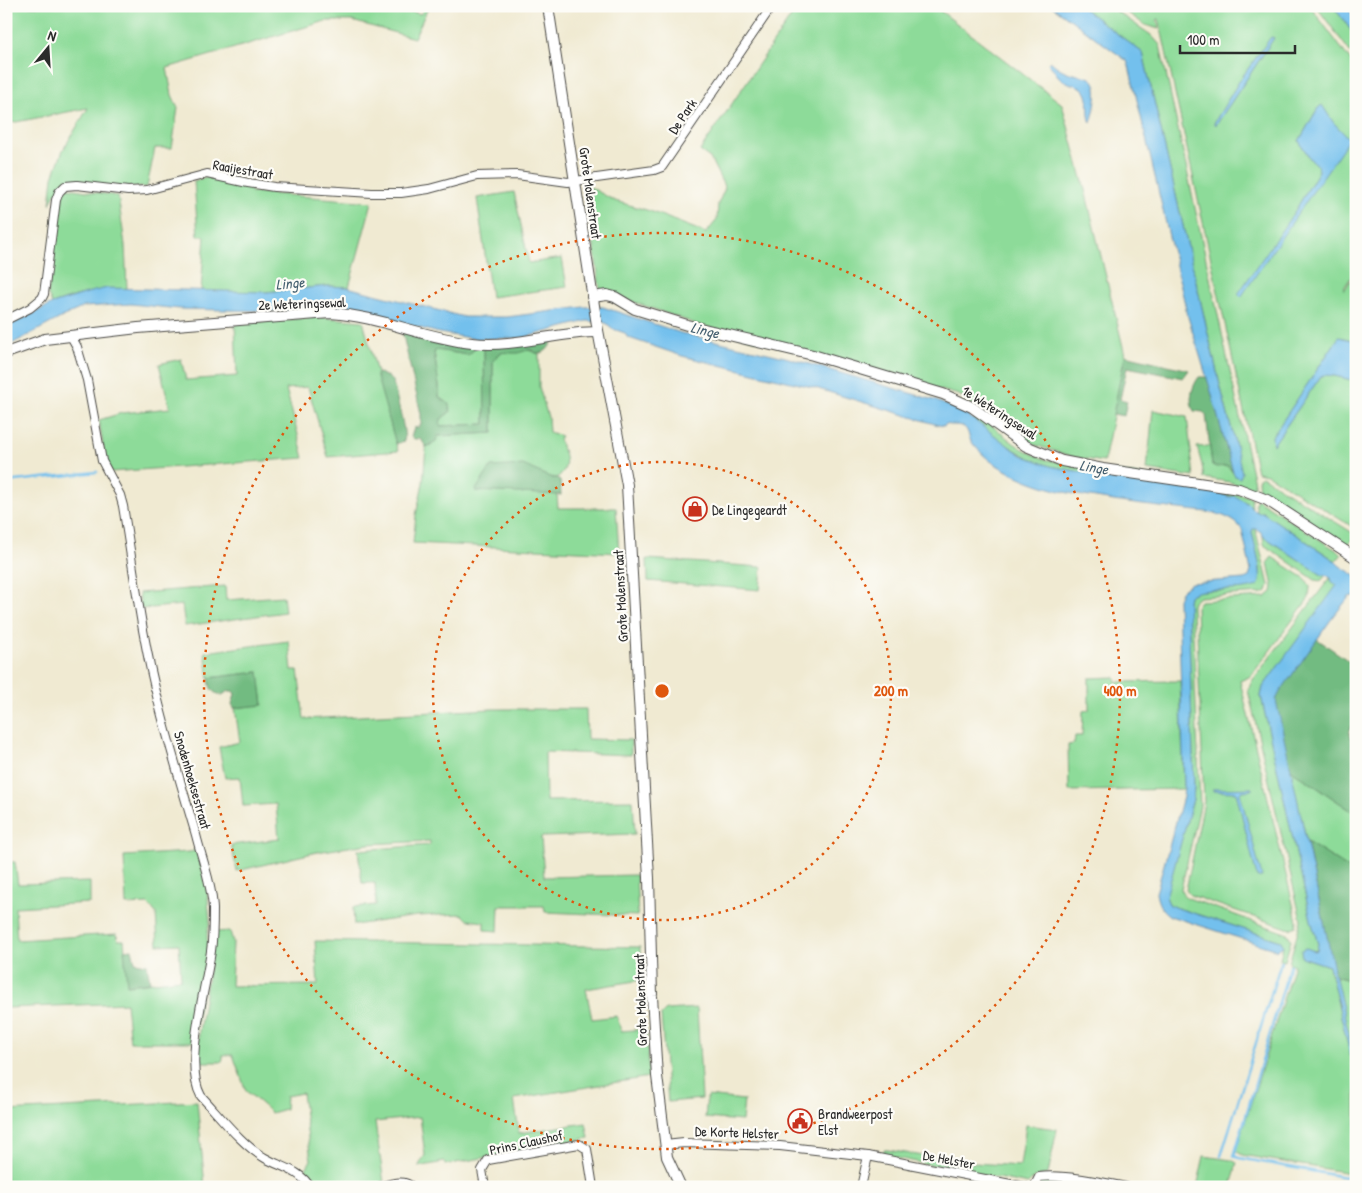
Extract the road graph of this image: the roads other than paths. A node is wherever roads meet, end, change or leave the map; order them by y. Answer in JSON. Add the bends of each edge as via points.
{"nodes":[{"id":1,"x":548,"y":6,"type":"edge"},
{"id":2,"x":772,"y":6,"type":"edge"},
{"id":3,"x":576,"y":181,"type":"junction"},
{"id":4,"x":593,"y":301,"type":"junction"},
{"id":5,"x":6,"y":320,"type":"edge"},
{"id":6,"x":597,"y":328,"type":"junction"},
{"id":7,"x":71,"y":336,"type":"junction"},
{"id":8,"x":6,"y":353,"type":"edge"},
{"id":9,"x":1356,"y":558,"type":"edge"},
{"id":10,"x":665,"y":1145,"type":"junction"},
{"id":11,"x":868,"y":1156,"type":"junction"},
{"id":12,"x":410,"y":1185,"type":"edge"},
{"id":13,"x":310,"y":1187,"type":"edge"},
{"id":14,"x":378,"y":1187,"type":"edge"},
{"id":15,"x":485,"y":1187,"type":"edge"},
{"id":16,"x":593,"y":1187,"type":"edge"},
{"id":17,"x":681,"y":1187,"type":"edge"},
{"id":18,"x":861,"y":1187,"type":"edge"},
{"id":19,"x":1026,"y":1187,"type":"edge"},
{"id":20,"x":1034,"y":1187,"type":"edge"},
{"id":21,"x":1126,"y":1187,"type":"edge"}],
"edges":[{"from":1,"to":3,"type":"street","name":"Grote Molenstraat"},
{"from":2,"to":3,"type":"street","name":"De Park","via":[[662,167]]},
{"from":3,"to":4,"type":"street","name":"Grote Molenstraat"},
{"from":3,"to":5,"type":"street","name":"Raaijestraat","via":[[493,175],[429,189],[372,193],[274,187],[206,174],[147,190],[65,186],[56,200],[42,298]]},
{"from":4,"to":6,"type":"street","name":"Grote Molenstraat"},
{"from":4,"to":9,"type":"street","name":"1e Weteringsewal","via":[[607,295],[615,296],[635,309],[687,325],[813,355],[943,394],[972,407],[1026,446],[1062,461],[1247,491],[1267,500]]},
{"from":6,"to":7,"type":"street","name":"2e Weteringsewal","via":[[497,345],[470,343],[350,314],[330,313]]},
{"from":6,"to":10,"type":"street","name":"Grote Molenstraat","via":[[627,485],[657,1076]]},
{"from":7,"to":8,"type":"street","name":"2e Weteringsewal","via":[[45,339]]},
{"from":7,"to":13,"type":"street","name":"Snodenhoeksestraat","via":[[87,380],[102,461],[123,506],[158,702],[211,897],[211,950],[193,1065],[197,1090],[250,1148],[300,1175]]},
{"from":10,"to":11,"type":"street","name":"De Korte Helster","via":[[780,1146]]},
{"from":10,"to":17,"type":"street","name":"Grote Molenstraat"},
{"from":11,"to":18,"type":"street"},
{"from":11,"to":19,"type":"street","name":"De Helster"},
{"from":12,"to":14,"type":"street","via":[[402,1182]]},
{"from":15,"to":16,"type":"street","name":"Prins Claushof","via":[[482,1170],[488,1160],[579,1144],[587,1149]]},
{"from":20,"to":21,"type":"street","via":[[1039,1177],[1046,1176]]}]}
